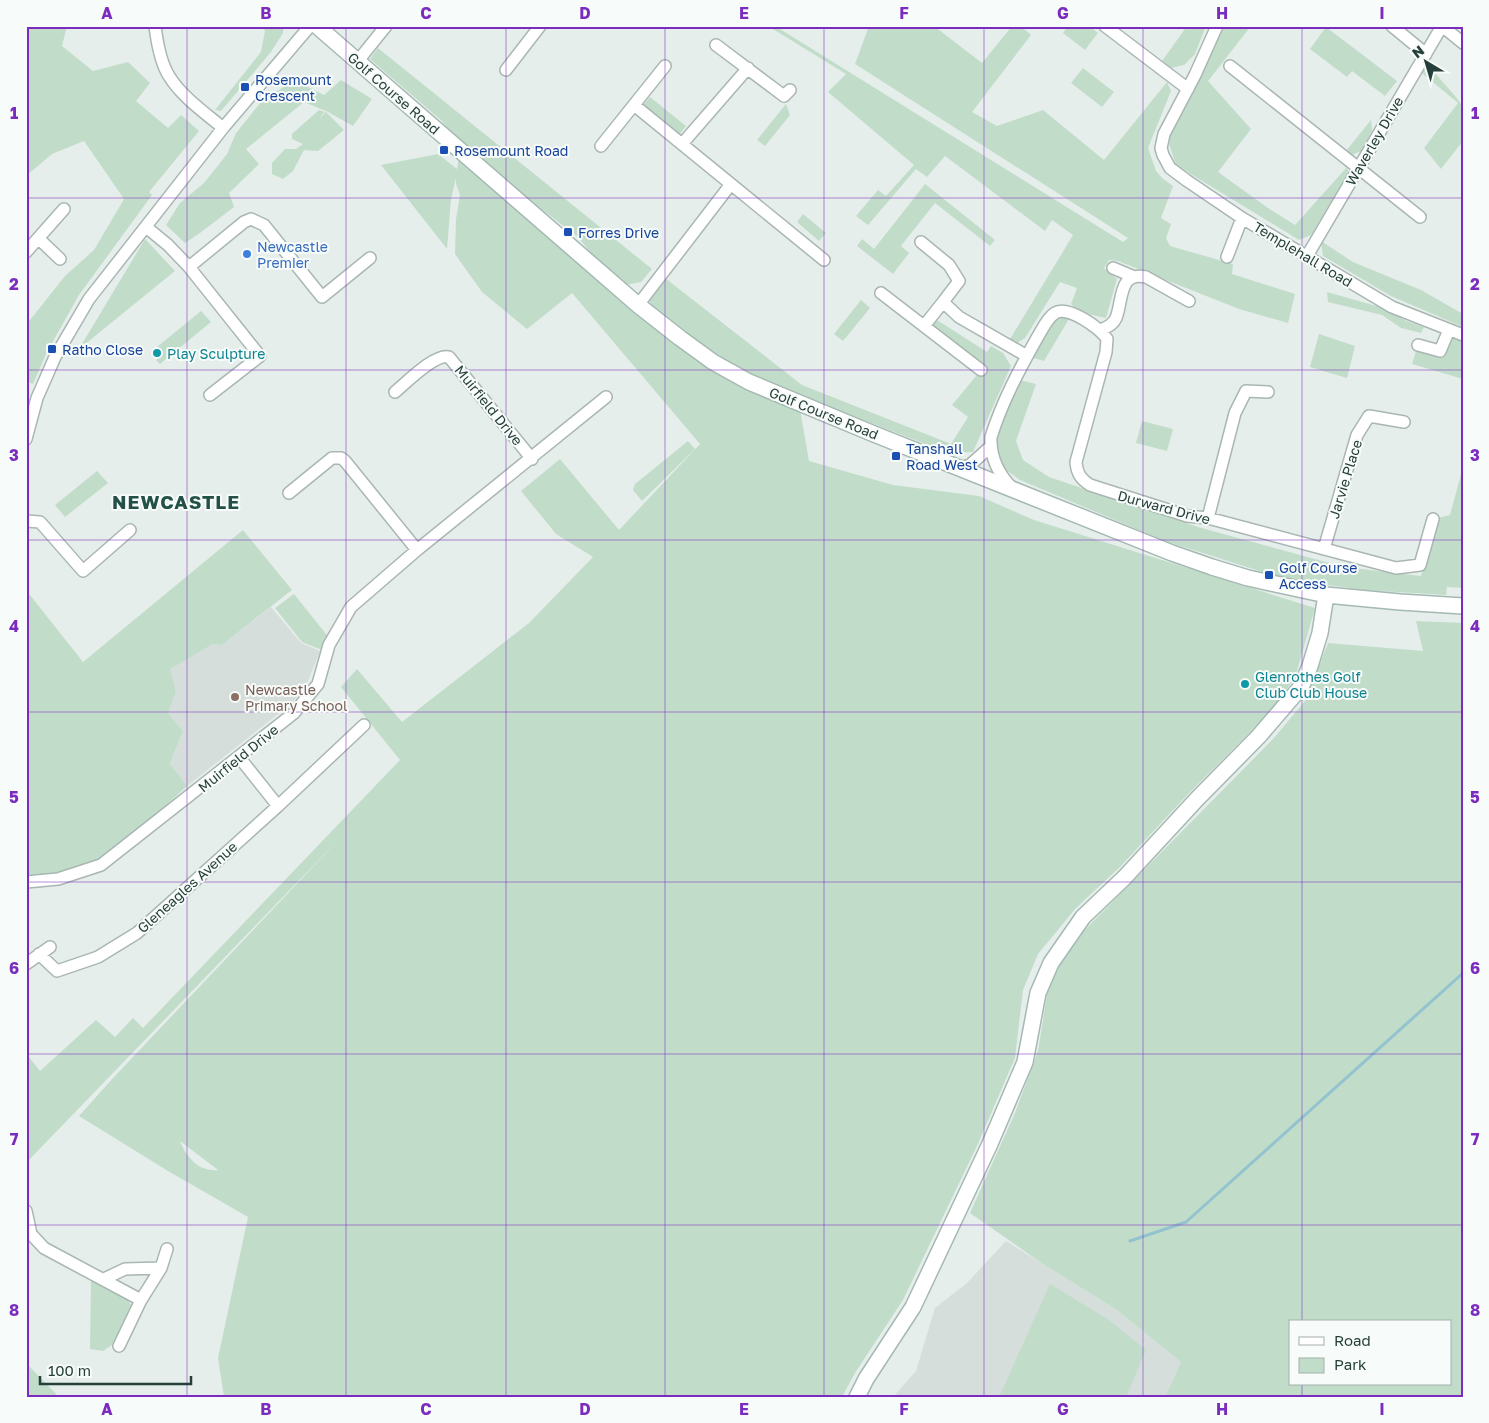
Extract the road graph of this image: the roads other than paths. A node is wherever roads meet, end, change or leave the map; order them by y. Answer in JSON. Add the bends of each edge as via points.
{"nodes":[{"id":1,"x":155,"y":26,"type":"edge"},
{"id":2,"x":310,"y":26,"type":"edge"},
{"id":3,"x":317,"y":26,"type":"edge"},
{"id":4,"x":386,"y":26,"type":"edge"},
{"id":5,"x":1105,"y":26,"type":"edge"},
{"id":6,"x":1217,"y":26,"type":"edge"},
{"id":7,"x":1392,"y":26,"type":"edge"},
{"id":8,"x":1442,"y":26,"type":"edge"},
{"id":9,"x":539,"y":27,"type":"edge"},
{"id":10,"x":1463,"y":43,"type":"edge"},
{"id":11,"x":716,"y":45,"type":"dead end"},
{"id":12,"x":1426,"y":54,"type":"junction"},
{"id":13,"x":357,"y":62,"type":"junction"},
{"id":14,"x":665,"y":66,"type":"dead end"},
{"id":15,"x":1230,"y":66,"type":"dead end"},
{"id":16,"x":748,"y":68,"type":"junction"},
{"id":17,"x":506,"y":70,"type":"dead end"},
{"id":18,"x":1188,"y":89,"type":"junction"},
{"id":19,"x":790,"y":90,"type":"dead end"},
{"id":20,"x":634,"y":105,"type":"junction"},
{"id":21,"x":222,"y":128,"type":"junction"},
{"id":22,"x":682,"y":144,"type":"junction"},
{"id":23,"x":601,"y":146,"type":"dead end"},
{"id":24,"x":1358,"y":169,"type":"junction"},
{"id":25,"x":731,"y":184,"type":"junction"},
{"id":26,"x":64,"y":209,"type":"dead end"},
{"id":27,"x":1420,"y":217,"type":"dead end"},
{"id":28,"x":1242,"y":218,"type":"junction"},
{"id":29,"x":146,"y":227,"type":"junction"},
{"id":30,"x":38,"y":238,"type":"junction"},
{"id":31,"x":921,"y":242,"type":"dead end"},
{"id":32,"x":26,"y":252,"type":"edge"},
{"id":33,"x":1306,"y":256,"type":"junction"},
{"id":34,"x":1227,"y":257,"type":"dead end"},
{"id":35,"x":370,"y":258,"type":"dead end"},
{"id":36,"x":60,"y":260,"type":"dead end"},
{"id":37,"x":824,"y":260,"type":"dead end"},
{"id":38,"x":189,"y":267,"type":"junction"},
{"id":39,"x":1112,"y":268,"type":"dead end"},
{"id":40,"x":1132,"y":276,"type":"junction"},
{"id":41,"x":882,"y":293,"type":"dead end"},
{"id":42,"x":1190,"y":300,"type":"dead end"},
{"id":43,"x":943,"y":302,"type":"junction"},
{"id":44,"x":638,"y":305,"type":"junction"},
{"id":45,"x":924,"y":326,"type":"junction"},
{"id":46,"x":1100,"y":330,"type":"junction"},
{"id":47,"x":1449,"y":330,"type":"junction"},
{"id":48,"x":1463,"y":335,"type":"edge"},
{"id":49,"x":1418,"y":345,"type":"dead end"},
{"id":50,"x":1027,"y":356,"type":"junction"},
{"id":51,"x":981,"y":370,"type":"dead end"},
{"id":52,"x":395,"y":392,"type":"dead end"},
{"id":53,"x":1268,"y":392,"type":"dead end"},
{"id":54,"x":26,"y":393,"type":"edge"},
{"id":55,"x":210,"y":395,"type":"dead end"},
{"id":56,"x":606,"y":397,"type":"dead end"},
{"id":57,"x":37,"y":398,"type":"junction"},
{"id":58,"x":1404,"y":422,"type":"dead end"},
{"id":59,"x":26,"y":440,"type":"edge"},
{"id":60,"x":990,"y":447,"type":"junction"},
{"id":61,"x":532,"y":458,"type":"junction"},
{"id":62,"x":960,"y":468,"type":"junction"},
{"id":63,"x":1014,"y":490,"type":"junction"},
{"id":64,"x":289,"y":493,"type":"dead end"},
{"id":65,"x":1208,"y":518,"type":"junction"},
{"id":66,"x":1433,"y":519,"type":"dead end"},
{"id":67,"x":26,"y":520,"type":"edge"},
{"id":68,"x":130,"y":530,"type":"dead end"},
{"id":69,"x":1324,"y":549,"type":"junction"},
{"id":70,"x":418,"y":550,"type":"junction"},
{"id":71,"x":1326,"y":595,"type":"junction"},
{"id":72,"x":1463,"y":606,"type":"edge"},
{"id":73,"x":364,"y":725,"type":"dead end"},
{"id":74,"x":239,"y":757,"type":"junction"},
{"id":75,"x":278,"y":806,"type":"junction"},
{"id":76,"x":26,"y":882,"type":"edge"},
{"id":77,"x":50,"y":947,"type":"dead end"},
{"id":78,"x":40,"y":954,"type":"junction"},
{"id":79,"x":26,"y":964,"type":"edge"},
{"id":80,"x":26,"y":1211,"type":"edge"},
{"id":81,"x":167,"y":1249,"type":"dead end"},
{"id":82,"x":161,"y":1268,"type":"junction"},
{"id":83,"x":104,"y":1279,"type":"junction"},
{"id":84,"x":141,"y":1300,"type":"junction"},
{"id":85,"x":119,"y":1346,"type":"dead end"},
{"id":86,"x":857,"y":1397,"type":"edge"}],
"edges":[{"from":1,"to":21,"type":"street","via":[[168,75]]},
{"from":2,"to":21,"type":"street"},
{"from":3,"to":13,"type":"street","name":"Golf Course Road"},
{"from":4,"to":13,"type":"street"},
{"from":5,"to":18,"type":"street"},
{"from":6,"to":18,"type":"street"},
{"from":7,"to":12,"type":"street"},
{"from":8,"to":10,"type":"street"},
{"from":8,"to":12,"type":"street","name":"Waverley Drive"},
{"from":9,"to":17,"type":"street"},
{"from":11,"to":16,"type":"street"},
{"from":12,"to":24,"type":"street","name":"Waverley Drive"},
{"from":13,"to":44,"type":"street","name":"Golf Course Road"},
{"from":14,"to":20,"type":"street"},
{"from":15,"to":24,"type":"street"},
{"from":16,"to":19,"type":"street","via":[[784,96]]},
{"from":16,"to":22,"type":"street"},
{"from":18,"to":28,"type":"street","name":"Templehall Road","via":[[1164,134],[1163,155],[1170,168]]},
{"from":20,"to":22,"type":"street"},
{"from":20,"to":23,"type":"street"},
{"from":21,"to":29,"type":"street"},
{"from":22,"to":25,"type":"street"},
{"from":24,"to":27,"type":"street"},
{"from":24,"to":33,"type":"street","name":"Waverley Drive"},
{"from":25,"to":37,"type":"street"},
{"from":25,"to":44,"type":"street"},
{"from":26,"to":30,"type":"street"},
{"from":28,"to":33,"type":"street","name":"Templehall Road"},
{"from":28,"to":34,"type":"street"},
{"from":29,"to":38,"type":"street"},
{"from":29,"to":57,"type":"street","via":[[89,299]]},
{"from":30,"to":32,"type":"street"},
{"from":30,"to":36,"type":"street"},
{"from":31,"to":43,"type":"street","via":[[949,265],[960,281]]},
{"from":33,"to":47,"type":"street","name":"Templehall Road","via":[[1392,307]]},
{"from":35,"to":38,"type":"street","via":[[322,297],[264,225],[250,219]]},
{"from":38,"to":55,"type":"street","via":[[260,356]]},
{"from":39,"to":40,"type":"street"},
{"from":40,"to":42,"type":"street","via":[[1146,277]]},
{"from":40,"to":46,"type":"street","via":[[1124,287],[1115,319]]},
{"from":41,"to":45,"type":"street"},
{"from":43,"to":45,"type":"street"},
{"from":43,"to":50,"type":"street","via":[[959,317]]},
{"from":44,"to":62,"type":"street","name":"Golf Course Road","via":[[713,362],[748,382]]},
{"from":45,"to":51,"type":"street"},
{"from":46,"to":50,"type":"street","via":[[1072,314],[1057,312],[1051,316]]},
{"from":46,"to":65,"type":"street","name":"Durward Drive","via":[[1108,346],[1077,454],[1078,474],[1090,485],[1125,497],[1187,516]]},
{"from":47,"to":48,"type":"street","name":"Templehall Road"},
{"from":47,"to":49,"type":"street","via":[[1440,351]]},
{"from":50,"to":60,"type":"street","via":[[995,426]]},
{"from":52,"to":61,"type":"street","name":"Muirfield Drive","via":[[435,359],[450,357]]},
{"from":53,"to":65,"type":"street","via":[[1246,390],[1235,413]]},
{"from":54,"to":57,"type":"street"},
{"from":56,"to":61,"type":"street","name":"Muirfield Drive"},
{"from":57,"to":59,"type":"street"},
{"from":58,"to":69,"type":"street","name":"Jarvie Place","via":[[1369,416],[1357,435]]},
{"from":60,"to":62,"type":"street","via":[[970,465]]},
{"from":60,"to":63,"type":"street","via":[[997,470]]},
{"from":61,"to":70,"type":"street","name":"Muirfield Drive"},
{"from":62,"to":63,"type":"street","name":"Golf Course Road"},
{"from":63,"to":71,"type":"street","name":"Golf Course Road","via":[[1212,567]]},
{"from":64,"to":70,"type":"street","via":[[332,458],[341,458]]},
{"from":65,"to":69,"type":"street","name":"Durward Drive"},
{"from":66,"to":69,"type":"street","name":"Durward Drive","via":[[1420,565],[1396,568]]},
{"from":67,"to":68,"type":"street","via":[[40,522],[82,571]]},
{"from":70,"to":74,"type":"street","name":"Muirfield Drive","via":[[351,607],[329,645],[318,684],[294,713]]},
{"from":71,"to":72,"type":"street","name":"Golf Course Road"},
{"from":71,"to":86,"type":"street","via":[[1320,633],[1300,686],[1259,736],[1083,917],[1051,964],[1038,993],[1026,1062],[989,1146],[913,1307]]},
{"from":73,"to":75,"type":"street","name":"Gleneagles Avenue"},
{"from":74,"to":75,"type":"street"},
{"from":74,"to":76,"type":"street","name":"Muirfield Drive","via":[[102,864],[58,879]]},
{"from":75,"to":78,"type":"street","name":"Gleneagles Avenue","via":[[137,933],[98,956],[57,971]]},
{"from":77,"to":78,"type":"street"},
{"from":78,"to":79,"type":"street"},
{"from":80,"to":83,"type":"street","via":[[31,1234],[44,1248]]},
{"from":81,"to":82,"type":"street"},
{"from":82,"to":83,"type":"street","via":[[125,1269]]},
{"from":82,"to":84,"type":"street"},
{"from":83,"to":84,"type":"street"},
{"from":84,"to":85,"type":"street"}]}
